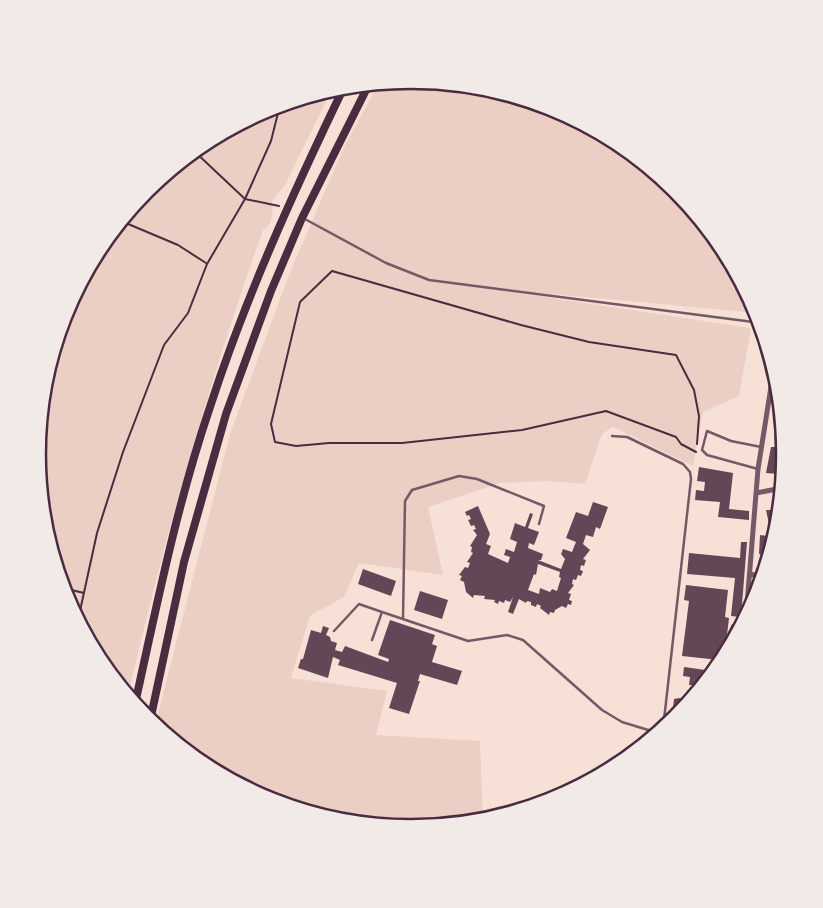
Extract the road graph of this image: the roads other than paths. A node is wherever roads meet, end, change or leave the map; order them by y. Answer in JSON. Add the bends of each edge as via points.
{"nodes":[{"id":1,"x":365,"y":92,"type":"edge"},
{"id":2,"x":340,"y":96,"type":"edge"},
{"id":3,"x":302,"y":218,"type":"junction"},
{"id":4,"x":752,"y":322,"type":"edge"},
{"id":5,"x":771,"y":388,"type":"edge"},
{"id":6,"x":612,"y":436,"type":"dead end"},
{"id":7,"x":762,"y":447,"type":"junction"},
{"id":8,"x":758,"y":469,"type":"junction"},
{"id":9,"x":775,"y":489,"type":"edge"},
{"id":10,"x":756,"y":493,"type":"junction"},
{"id":11,"x":539,"y":524,"type":"dead end"},
{"id":12,"x":750,"y":574,"type":"junction"},
{"id":13,"x":756,"y":575,"type":"edge"},
{"id":14,"x":748,"y":596,"type":"edge"},
{"id":15,"x":382,"y":612,"type":"junction"},
{"id":16,"x":403,"y":619,"type":"junction"},
{"id":17,"x":334,"y":631,"type":"dead end"},
{"id":18,"x":372,"y":640,"type":"dead end"},
{"id":19,"x":137,"y":695,"type":"edge"},
{"id":20,"x":152,"y":711,"type":"edge"},
{"id":21,"x":664,"y":717,"type":"edge"},
{"id":22,"x":650,"y":731,"type":"edge"}],
"edges":[{"from":1,"to":3,"type":"main road"},
{"from":2,"to":19,"type":"main road","via":[[286,207],[254,284],[210,407],[182,499]]},
{"from":3,"to":4,"type":"lane","via":[[386,263],[429,280]]},
{"from":3,"to":20,"type":"main road","via":[[270,291],[226,414],[184,562]]},
{"from":5,"to":7,"type":"street"},
{"from":6,"to":21,"type":"lane","via":[[637,441],[683,464],[690,472]]},
{"from":7,"to":8,"type":"street"},
{"from":7,"to":8,"type":"lane","via":[[731,441],[707,431],[702,450],[707,455]]},
{"from":8,"to":10,"type":"street"},
{"from":9,"to":10,"type":"street"},
{"from":10,"to":12,"type":"street"},
{"from":11,"to":16,"type":"lane","via":[[544,506],[478,479],[459,476],[412,490],[405,501]]},
{"from":12,"to":13,"type":"street"},
{"from":12,"to":14,"type":"street"},
{"from":15,"to":16,"type":"lane"},
{"from":15,"to":17,"type":"lane","via":[[359,604]]},
{"from":15,"to":18,"type":"lane"},
{"from":16,"to":22,"type":"lane","via":[[468,641],[506,635],[522,640],[602,710],[622,722]]}]}
